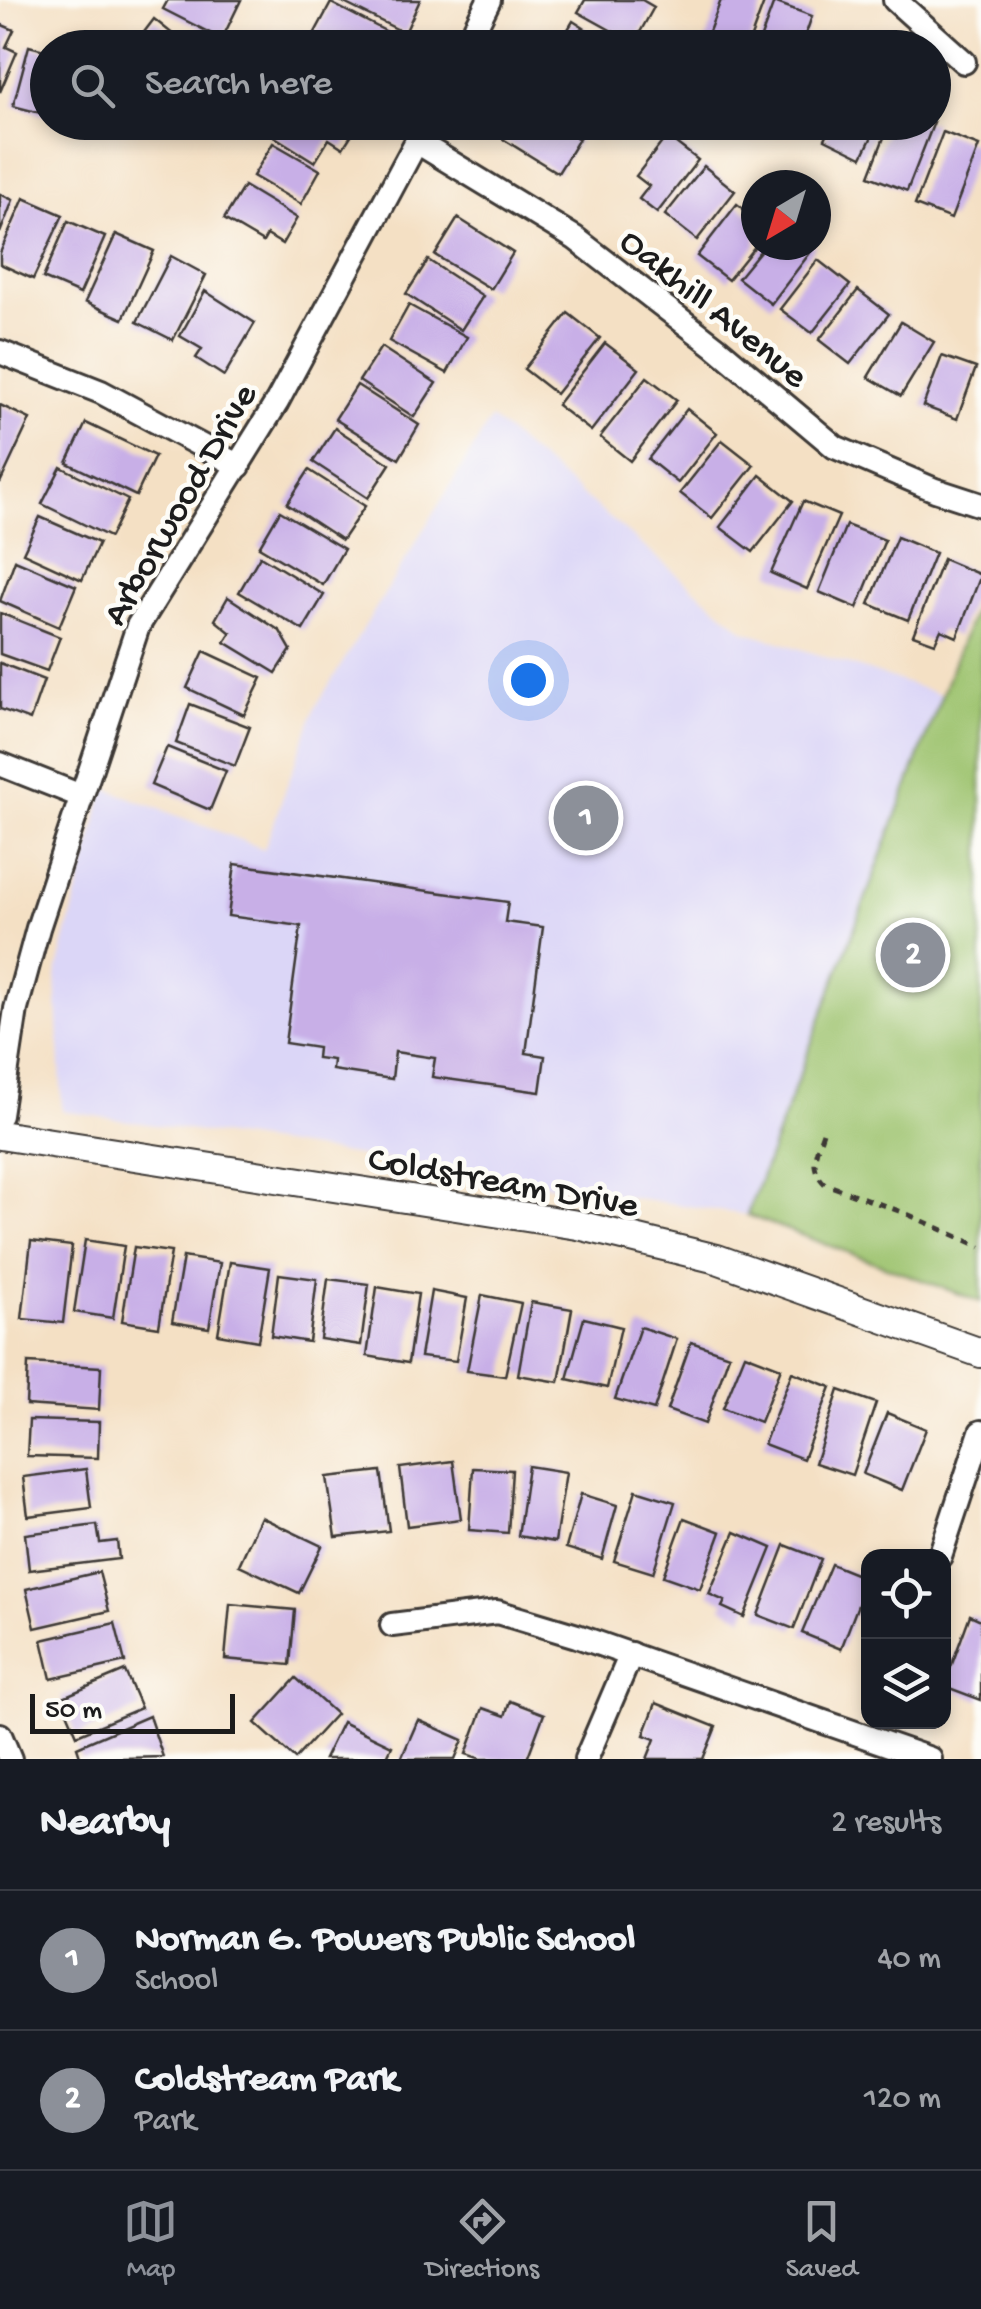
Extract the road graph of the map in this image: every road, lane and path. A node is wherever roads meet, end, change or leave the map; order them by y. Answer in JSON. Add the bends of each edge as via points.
{"nodes":[{"id":1,"x":489,"y":0,"type":"edge"},
{"id":2,"x":895,"y":0,"type":"edge"},
{"id":3,"x":474,"y":30,"type":"edge"},
{"id":4,"x":928,"y":30,"type":"edge"},
{"id":5,"x":951,"y":50,"type":"edge"},
{"id":6,"x":964,"y":62,"type":"dead end"},
{"id":7,"x":418,"y":140,"type":"edge"},
{"id":8,"x":433,"y":140,"type":"edge"},
{"id":9,"x":0,"y":352,"type":"edge"},
{"id":10,"x":239,"y":466,"type":"junction"},
{"id":11,"x":981,"y":505,"type":"edge"},
{"id":12,"x":0,"y":764,"type":"edge"},
{"id":13,"x":81,"y":796,"type":"junction"},
{"id":14,"x":0,"y":1116,"type":"edge"},
{"id":15,"x":822,"y":1132,"type":"dead end"},
{"id":16,"x":0,"y":1135,"type":"edge"},
{"id":17,"x":981,"y":1247,"type":"edge"},
{"id":18,"x":981,"y":1353,"type":"edge"},
{"id":19,"x":981,"y":1432,"type":"edge"},
{"id":20,"x":942,"y":1549,"type":"edge"},
{"id":21,"x":392,"y":1625,"type":"dead end"},
{"id":22,"x":631,"y":1654,"type":"junction"},
{"id":23,"x":882,"y":1731,"type":"edge"},
{"id":24,"x":0,"y":1735,"type":"edge"},
{"id":25,"x":10,"y":1759,"type":"edge"},
{"id":26,"x":586,"y":1759,"type":"edge"},
{"id":27,"x":930,"y":1759,"type":"edge"}],
"edges":[{"from":1,"to":3,"type":"street"},
{"from":2,"to":4,"type":"street"},
{"from":5,"to":6,"type":"street"},
{"from":7,"to":10,"type":"street","name":"Arborwood Drive"},
{"from":8,"to":11,"type":"street","name":"Oakhill Avenue","via":[[574,238],[835,447]]},
{"from":9,"to":10,"type":"street","via":[[101,392]]},
{"from":10,"to":13,"type":"street","name":"Arborwood Drive","via":[[138,626]]},
{"from":12,"to":13,"type":"street"},
{"from":13,"to":14,"type":"street","name":"Arborwood Drive","via":[[16,1009]]},
{"from":15,"to":17,"type":"path","via":[[813,1162],[826,1184]]},
{"from":16,"to":18,"type":"street","name":"Coldstream Drive","via":[[578,1225],[717,1260]]},
{"from":19,"to":20,"type":"street"},
{"from":21,"to":22,"type":"street","via":[[497,1612]]},
{"from":22,"to":23,"type":"street"},
{"from":22,"to":26,"type":"street"},
{"from":23,"to":27,"type":"street"},
{"from":24,"to":25,"type":"street"}]}
